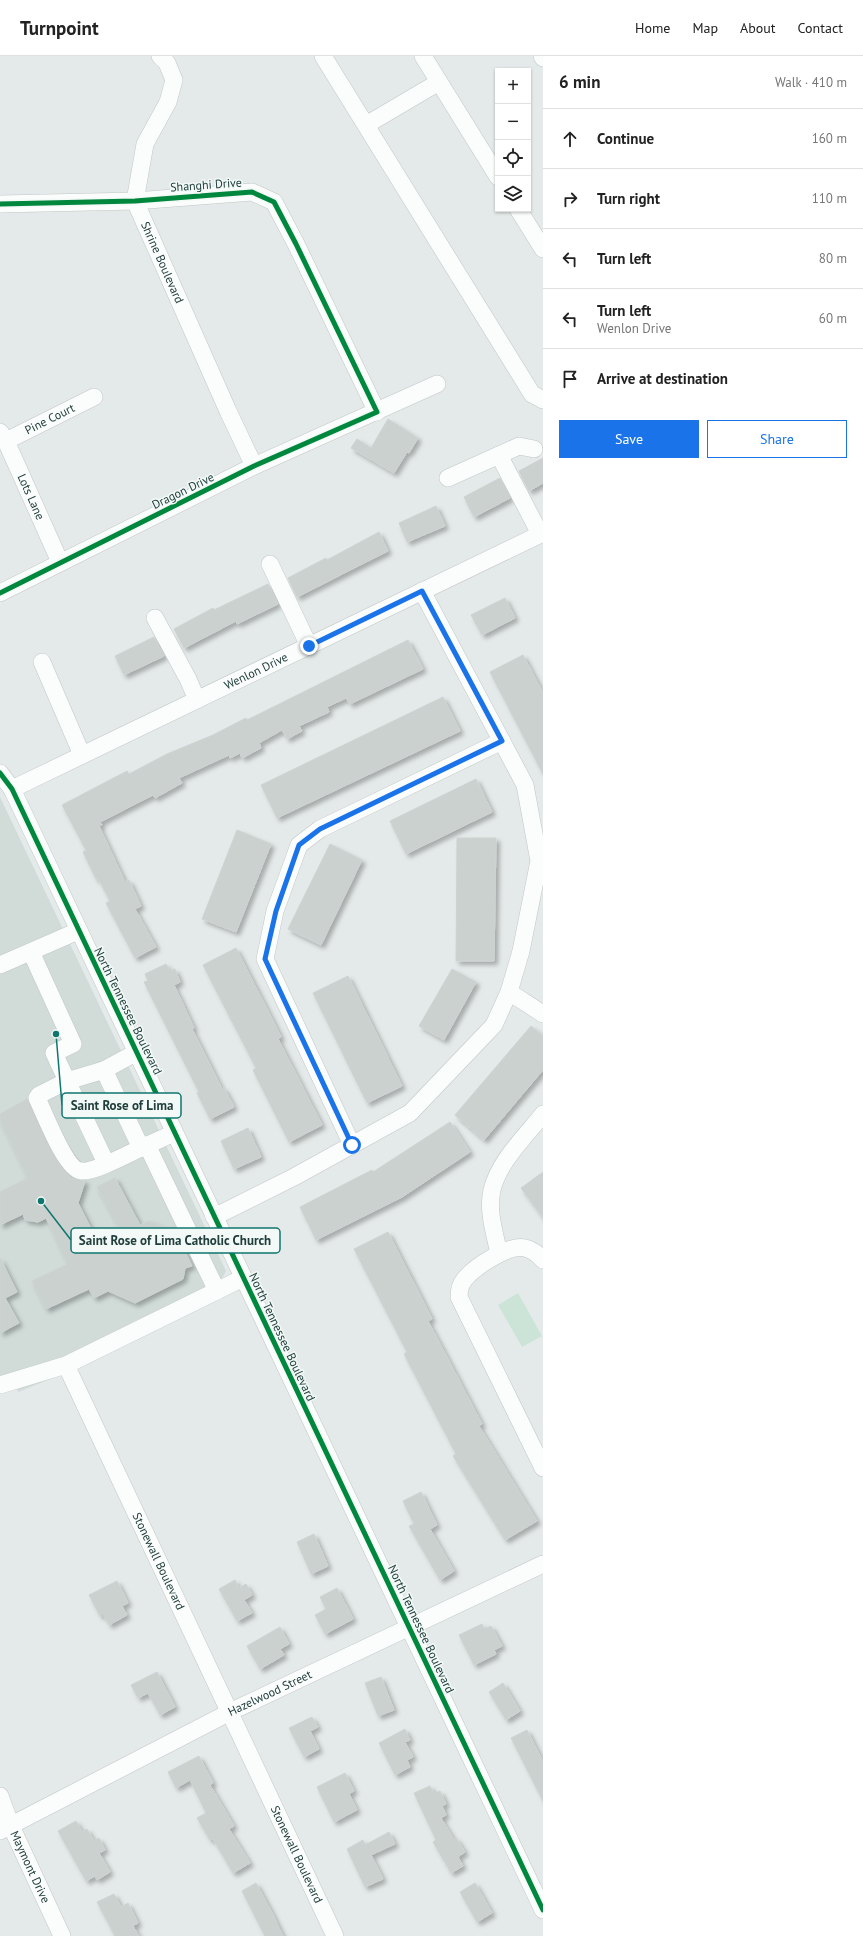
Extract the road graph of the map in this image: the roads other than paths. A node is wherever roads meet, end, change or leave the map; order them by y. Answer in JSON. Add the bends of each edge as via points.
{"nodes":[{"id":1,"x":160,"y":56,"type":"edge"},
{"id":2,"x":323,"y":56,"type":"edge"},
{"id":3,"x":423,"y":56,"type":"edge"},
{"id":4,"x":439,"y":82,"type":"junction"},
{"id":5,"x":366,"y":125,"type":"junction"},
{"id":6,"x":497,"y":176,"type":"edge"},
{"id":7,"x":135,"y":201,"type":"junction"},
{"id":8,"x":0,"y":204,"type":"edge"},
{"id":9,"x":520,"y":212,"type":"edge"},
{"id":10,"x":543,"y":249,"type":"edge"},
{"id":11,"x":437,"y":384,"type":"dead end"},
{"id":12,"x":94,"y":397,"type":"dead end"},
{"id":13,"x":543,"y":400,"type":"edge"},
{"id":14,"x":377,"y":412,"type":"junction"},
{"id":15,"x":3,"y":437,"type":"edge"},
{"id":16,"x":534,"y":449,"type":"dead end"},
{"id":17,"x":499,"y":455,"type":"junction"},
{"id":18,"x":254,"y":466,"type":"junction"},
{"id":19,"x":448,"y":478,"type":"dead end"},
{"id":20,"x":542,"y":534,"type":"edge"},
{"id":21,"x":60,"y":562,"type":"junction"},
{"id":22,"x":270,"y":564,"type":"dead end"},
{"id":23,"x":422,"y":591,"type":"junction"},
{"id":24,"x":0,"y":593,"type":"edge"},
{"id":25,"x":156,"y":618,"type":"dead end"},
{"id":26,"x":309,"y":646,"type":"junction"},
{"id":27,"x":42,"y":662,"type":"dead end"},
{"id":28,"x":196,"y":700,"type":"junction"},
{"id":29,"x":502,"y":741,"type":"junction"},
{"id":30,"x":82,"y":755,"type":"junction"},
{"id":31,"x":0,"y":773,"type":"edge"},
{"id":32,"x":12,"y":789,"type":"junction"},
{"id":33,"x":78,"y":930,"type":"junction"},
{"id":34,"x":31,"y":952,"type":"junction"},
{"id":35,"x":0,"y":965,"type":"edge"},
{"id":36,"x":510,"y":992,"type":"junction"},
{"id":37,"x":543,"y":1014,"type":"edge"},
{"id":38,"x":137,"y":1052,"type":"junction"},
{"id":39,"x":104,"y":1070,"type":"junction"},
{"id":40,"x":66,"y":1081,"type":"junction"},
{"id":41,"x":543,"y":1114,"type":"edge"},
{"id":42,"x":174,"y":1133,"type":"junction"},
{"id":43,"x":352,"y":1145,"type":"junction"},
{"id":44,"x":144,"y":1146,"type":"junction"},
{"id":45,"x":106,"y":1163,"type":"junction"},
{"id":46,"x":214,"y":1217,"type":"junction"},
{"id":47,"x":499,"y":1254,"type":"junction"},
{"id":48,"x":543,"y":1260,"type":"edge"},
{"id":49,"x":243,"y":1278,"type":"junction"},
{"id":50,"x":217,"y":1291,"type":"junction"},
{"id":51,"x":66,"y":1365,"type":"junction"},
{"id":52,"x":0,"y":1385,"type":"edge"},
{"id":53,"x":543,"y":1468,"type":"edge"},
{"id":54,"x":543,"y":1564,"type":"edge"},
{"id":55,"x":409,"y":1628,"type":"junction"},
{"id":56,"x":230,"y":1712,"type":"junction"},
{"id":57,"x":0,"y":1796,"type":"edge"},
{"id":58,"x":6,"y":1828,"type":"edge"},
{"id":59,"x":543,"y":1910,"type":"edge"},
{"id":60,"x":62,"y":1936,"type":"edge"},
{"id":61,"x":335,"y":1936,"type":"edge"}],
"edges":[{"from":1,"to":7,"type":"street","via":[[168,63],[174,80],[168,102],[145,144]]},
{"from":2,"to":5,"type":"street"},
{"from":3,"to":4,"type":"street"},
{"from":4,"to":5,"type":"street"},
{"from":4,"to":6,"type":"street"},
{"from":5,"to":13,"type":"street","via":[[532,394]]},
{"from":7,"to":8,"type":"street","name":"Shanghi Drive"},
{"from":7,"to":14,"type":"street","name":"Shanghi Drive","via":[[252,192],[274,202]]},
{"from":7,"to":18,"type":"street","name":"Shrine Boulevard"},
{"from":9,"to":10,"type":"street"},
{"from":11,"to":14,"type":"street","name":"Dragon Drive"},
{"from":12,"to":15,"type":"street","name":"Pine Court"},
{"from":14,"to":18,"type":"street","name":"Dragon Drive"},
{"from":15,"to":21,"type":"street","name":"Lots Lane"},
{"from":16,"to":17,"type":"street","via":[[519,446]]},
{"from":17,"to":19,"type":"street"},
{"from":17,"to":20,"type":"street"},
{"from":18,"to":21,"type":"street","name":"Dragon Drive"},
{"from":20,"to":23,"type":"street","name":"Wenlon Drive"},
{"from":21,"to":24,"type":"street","name":"Dragon Drive"},
{"from":22,"to":26,"type":"street"},
{"from":23,"to":26,"type":"street","name":"Wenlon Drive"},
{"from":23,"to":29,"type":"street"},
{"from":25,"to":28,"type":"street"},
{"from":26,"to":28,"type":"street","name":"Wenlon Drive"},
{"from":27,"to":30,"type":"street"},
{"from":28,"to":30,"type":"street","name":"Wenlon Drive"},
{"from":29,"to":36,"type":"street","via":[[525,785],[539,862]]},
{"from":29,"to":43,"type":"street","via":[[320,829],[299,845],[276,911],[265,959]]},
{"from":30,"to":32,"type":"street","name":"Wenlon Drive"},
{"from":31,"to":32,"type":"street","name":"North Tennessee Boulevard"},
{"from":32,"to":33,"type":"street","name":"North Tennessee Boulevard"},
{"from":33,"to":34,"type":"street"},
{"from":33,"to":38,"type":"street","name":"North Tennessee Boulevard"},
{"from":34,"to":35,"type":"street"},
{"from":34,"to":40,"type":"street","via":[[73,1044],[54,1053]]},
{"from":36,"to":37,"type":"street"},
{"from":36,"to":43,"type":"street","via":[[494,1025],[410,1114]]},
{"from":38,"to":39,"type":"street"},
{"from":38,"to":42,"type":"street","name":"North Tennessee Boulevard"},
{"from":39,"to":40,"type":"street"},
{"from":39,"to":44,"type":"street"},
{"from":40,"to":45,"type":"street"},
{"from":40,"to":45,"type":"street","via":[[39,1095],[37,1098],[41,1107],[74,1169],[80,1172],[90,1171]]},
{"from":41,"to":47,"type":"street","via":[[502,1167],[492,1191],[491,1216]]},
{"from":42,"to":44,"type":"street"},
{"from":42,"to":46,"type":"street","name":"North Tennessee Boulevard"},
{"from":43,"to":46,"type":"street"},
{"from":44,"to":45,"type":"street"},
{"from":44,"to":50,"type":"street"},
{"from":46,"to":49,"type":"street","name":"North Tennessee Boulevard"},
{"from":47,"to":48,"type":"street","via":[[524,1248],[537,1253]]},
{"from":47,"to":53,"type":"street","via":[[474,1270],[463,1281],[459,1297]]},
{"from":49,"to":50,"type":"street"},
{"from":49,"to":55,"type":"street","name":"North Tennessee Boulevard"},
{"from":50,"to":51,"type":"street"},
{"from":51,"to":52,"type":"street"},
{"from":51,"to":56,"type":"street","name":"Stonewall Boulevard"},
{"from":54,"to":55,"type":"street","name":"Hazelwood Street"},
{"from":55,"to":56,"type":"street","name":"Hazelwood Street"},
{"from":55,"to":59,"type":"street","name":"North Tennessee Boulevard"},
{"from":56,"to":58,"type":"street","name":"Hazelwood Street"},
{"from":56,"to":61,"type":"street","name":"Stonewall Boulevard"},
{"from":57,"to":58,"type":"street","name":"Maymont Drive"},
{"from":58,"to":60,"type":"street","name":"Maymont Drive"}]}
